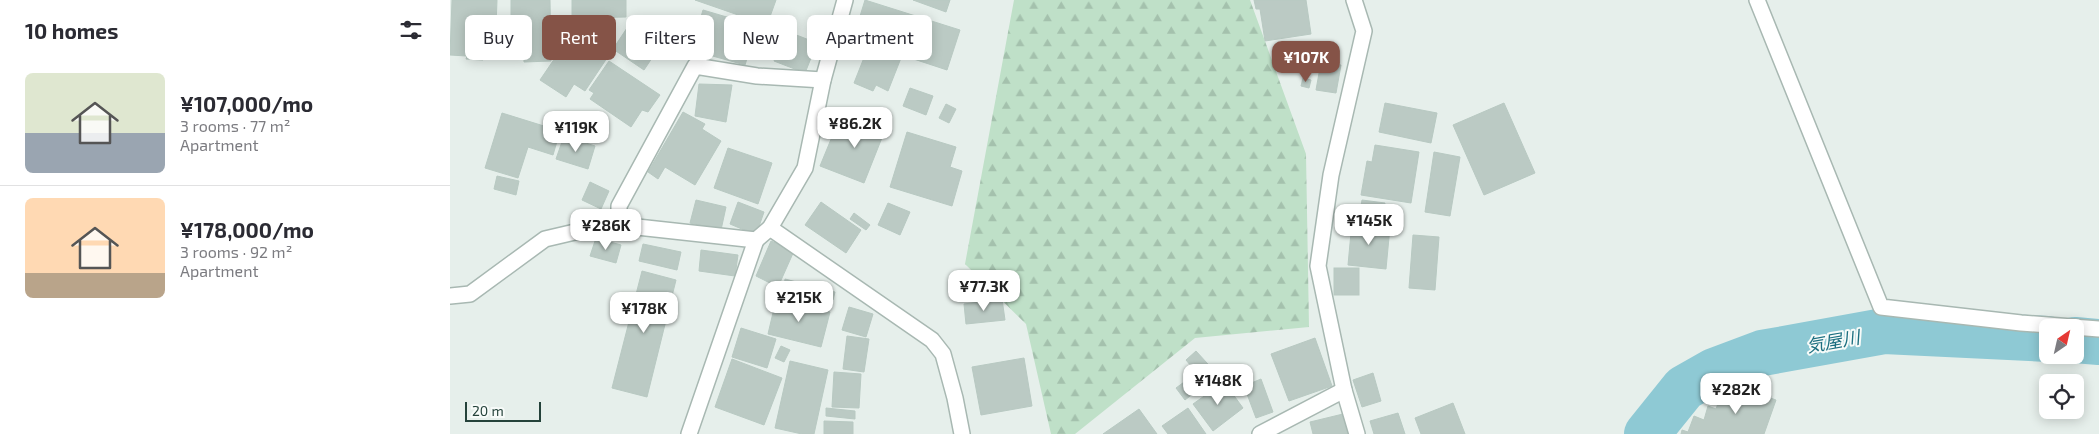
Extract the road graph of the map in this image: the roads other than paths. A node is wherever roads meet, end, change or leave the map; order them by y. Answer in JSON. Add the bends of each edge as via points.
{"nodes":[{"id":1,"x":1354,"y":0,"type":"edge"},
{"id":2,"x":1757,"y":0,"type":"edge"},
{"id":3,"x":841,"y":1,"type":"edge"},
{"id":4,"x":823,"y":80,"type":"junction"},
{"id":5,"x":619,"y":225,"type":"junction"},
{"id":6,"x":770,"y":228,"type":"junction"},
{"id":7,"x":756,"y":240,"type":"junction"},
{"id":8,"x":450,"y":296,"type":"edge"},
{"id":9,"x":2099,"y":328,"type":"edge"},
{"id":10,"x":1344,"y":390,"type":"junction"},
{"id":11,"x":690,"y":434,"type":"edge"},
{"id":12,"x":962,"y":434,"type":"edge"},
{"id":13,"x":1260,"y":434,"type":"edge"},
{"id":14,"x":1357,"y":434,"type":"edge"}],
"edges":[{"from":1,"to":10,"type":"street","via":[[1364,31],[1331,175],[1318,266]]},
{"from":2,"to":9,"type":"street","via":[[1881,307],[2021,323]]},
{"from":3,"to":4,"type":"street"},
{"from":4,"to":5,"type":"street","via":[[757,76],[695,66],[619,206]]},
{"from":4,"to":6,"type":"street","via":[[805,168]]},
{"from":5,"to":7,"type":"street"},
{"from":5,"to":8,"type":"street","via":[[545,239],[470,294]]},
{"from":6,"to":7,"type":"street"},
{"from":6,"to":12,"type":"street","via":[[932,340],[943,354]]},
{"from":7,"to":11,"type":"street"},
{"from":10,"to":13,"type":"street"},
{"from":10,"to":14,"type":"street"}]}
